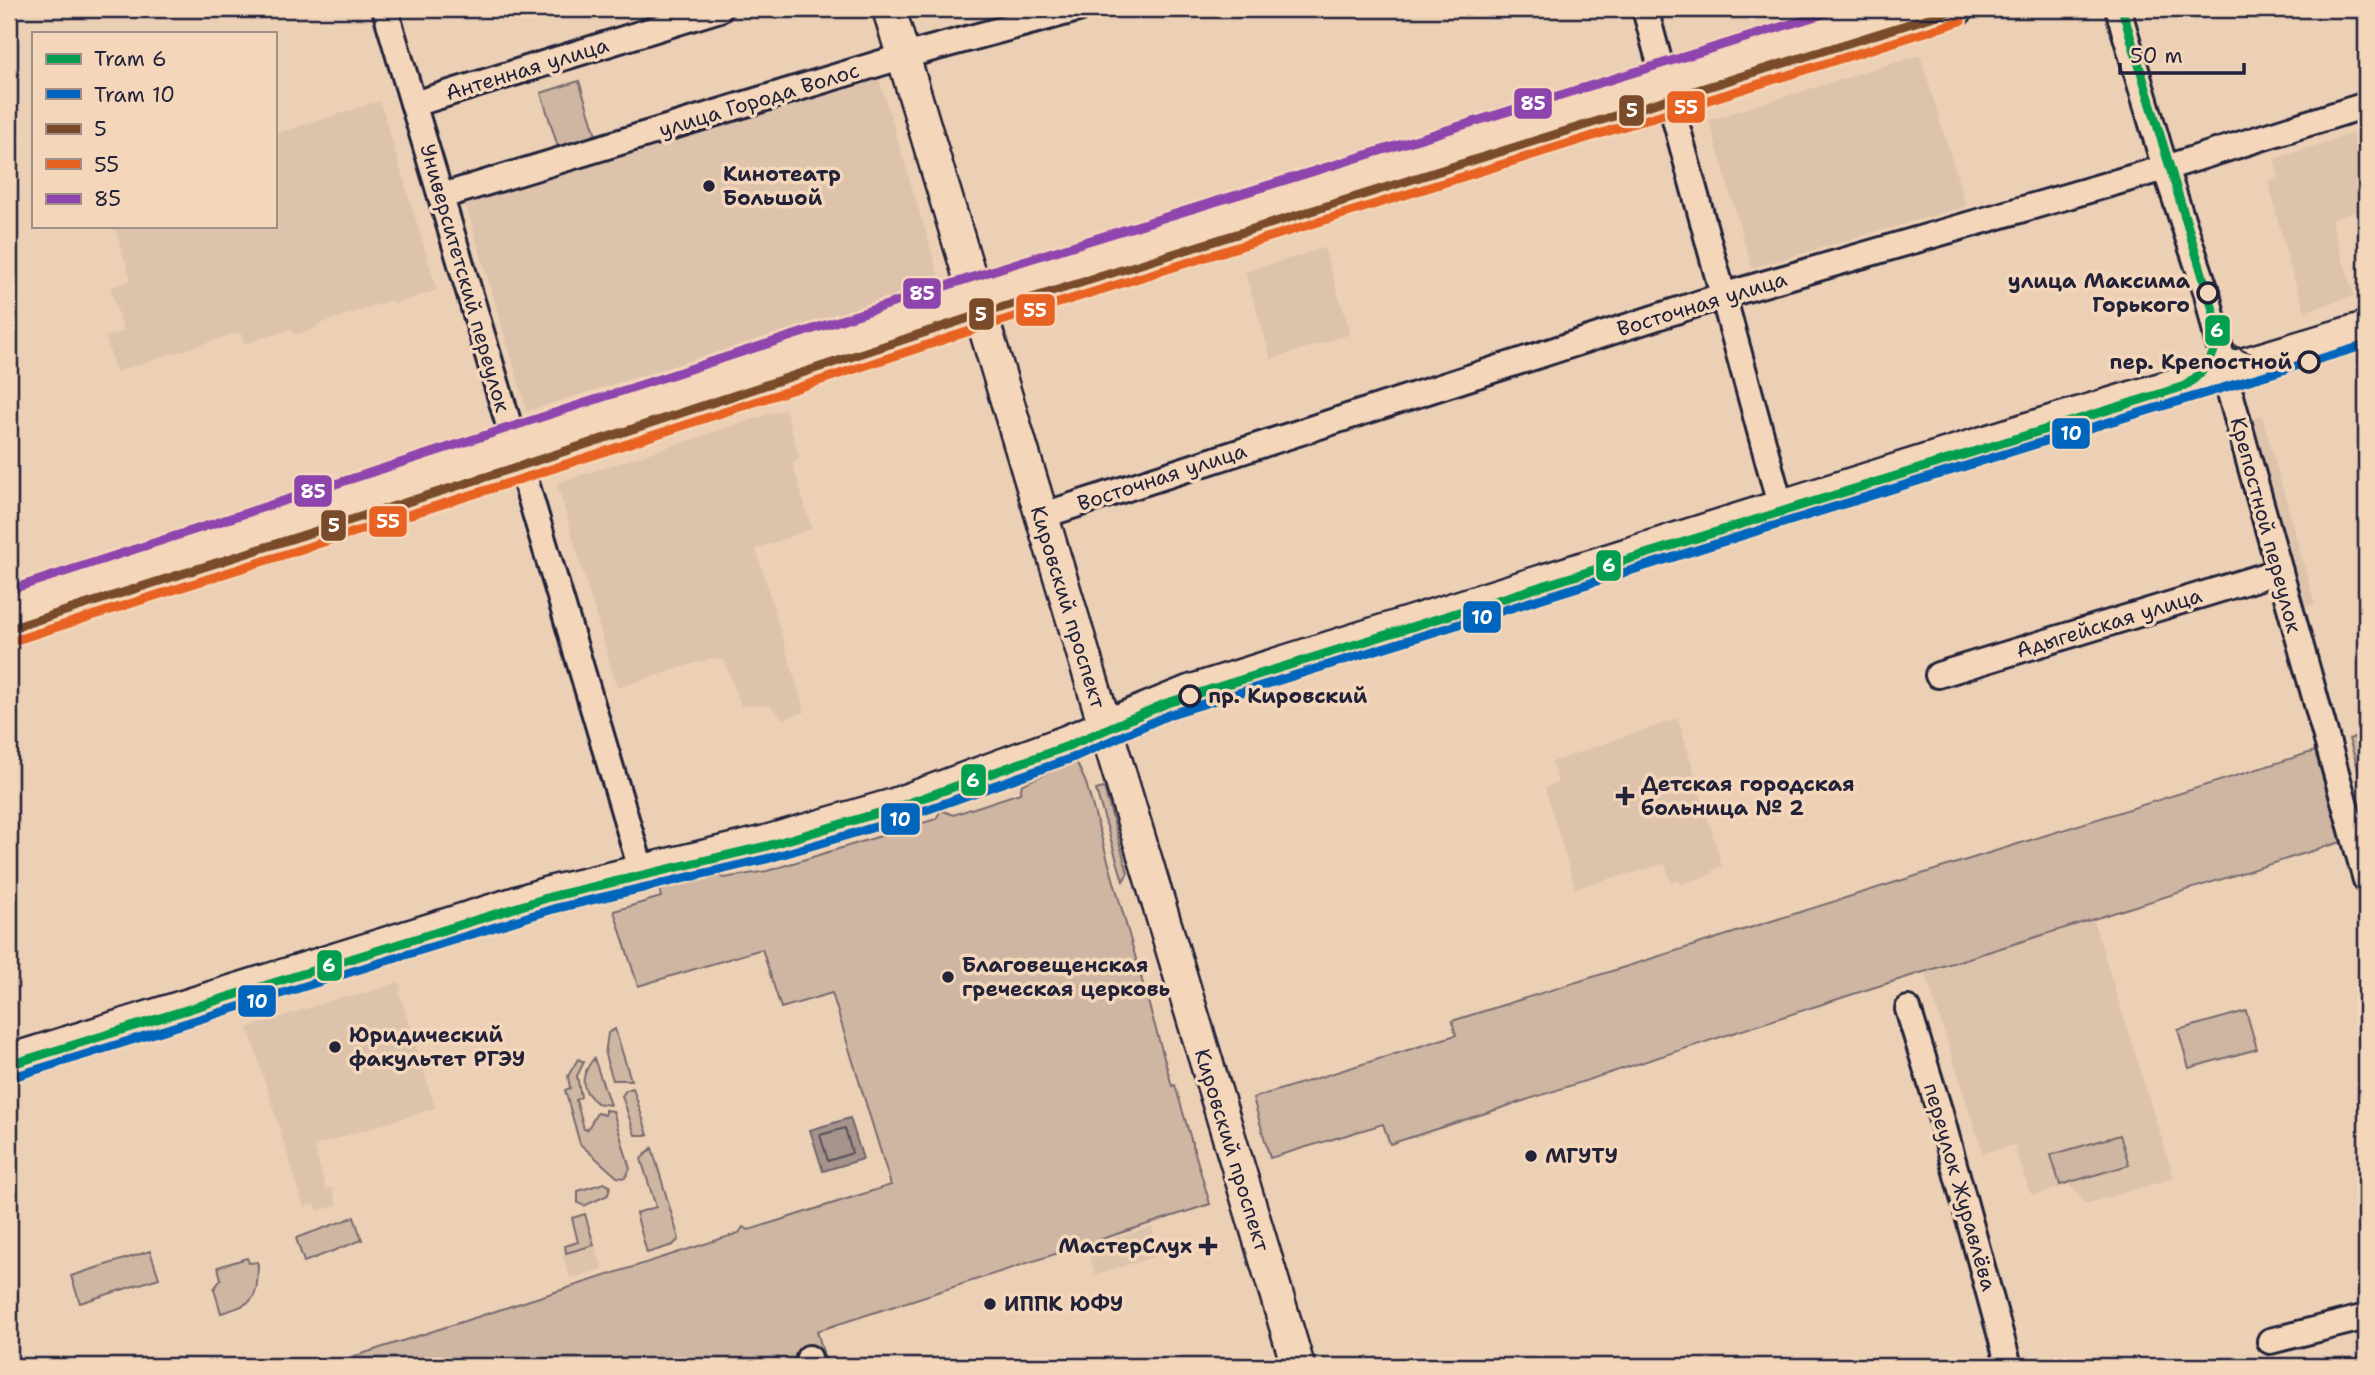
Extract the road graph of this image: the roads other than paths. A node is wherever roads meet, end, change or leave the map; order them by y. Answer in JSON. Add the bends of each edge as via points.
{"nodes":[{"id":1,"x":385,"y":9,"type":"edge"},
{"id":2,"x":719,"y":9,"type":"edge"},
{"id":3,"x":889,"y":9,"type":"edge"},
{"id":4,"x":1078,"y":9,"type":"edge"},
{"id":5,"x":1645,"y":9,"type":"edge"},
{"id":6,"x":1880,"y":9,"type":"edge"},
{"id":7,"x":1957,"y":9,"type":"edge"},
{"id":8,"x":2118,"y":9,"type":"edge"},
{"id":9,"x":904,"y":56,"type":"junction"},
{"id":10,"x":1666,"y":89,"type":"junction"},
{"id":11,"x":414,"y":104,"type":"junction"},
{"id":12,"x":2366,"y":104,"type":"edge"},
{"id":13,"x":2165,"y":168,"type":"junction"},
{"id":14,"x":442,"y":197,"type":"junction"},
{"id":15,"x":1721,"y":296,"type":"junction"},
{"id":16,"x":978,"y":302,"type":"junction"},
{"id":17,"x":2366,"y":328,"type":"edge"},
{"id":18,"x":2226,"y":371,"type":"junction"},
{"id":19,"x":516,"y":453,"type":"junction"},
{"id":20,"x":1781,"y":508,"type":"junction"},
{"id":21,"x":1041,"y":516,"type":"junction"},
{"id":22,"x":2280,"y":571,"type":"junction"},
{"id":23,"x":9,"y":603,"type":"edge"},
{"id":24,"x":9,"y":629,"type":"edge"},
{"id":25,"x":1938,"y":675,"type":"dead end"},
{"id":26,"x":1105,"y":727,"type":"junction"},
{"id":27,"x":641,"y":869,"type":"junction"},
{"id":28,"x":2366,"y":880,"type":"edge"},
{"id":29,"x":1908,"y":1009,"type":"dead end"},
{"id":30,"x":9,"y":1061,"type":"edge"},
{"id":31,"x":2366,"y":1317,"type":"edge"},
{"id":32,"x":2270,"y":1341,"type":"dead end"},
{"id":33,"x":1298,"y":1366,"type":"edge"},
{"id":34,"x":2009,"y":1366,"type":"edge"}],
"edges":[{"from":1,"to":11,"type":"street","name":"Университетский переулок"},
{"from":2,"to":11,"type":"street","name":"Антенная улица"},
{"from":3,"to":9,"type":"main road","name":"Кировский проспект"},
{"from":4,"to":9,"type":"street","name":"улица Города Волос"},
{"from":5,"to":10,"type":"street"},
{"from":6,"to":10,"type":"main road"},
{"from":7,"to":10,"type":"main road"},
{"from":8,"to":13,"type":"street","name":"Крепостной переулок"},
{"from":9,"to":14,"type":"street","name":"улица Города Волос"},
{"from":9,"to":16,"type":"main road","name":"Кировский проспект"},
{"from":10,"to":15,"type":"street"},
{"from":10,"to":16,"type":"main road"},
{"from":11,"to":14,"type":"street","name":"Университетский переулок"},
{"from":12,"to":13,"type":"street","name":"Восточная улица"},
{"from":13,"to":15,"type":"street","name":"Восточная улица"},
{"from":13,"to":18,"type":"street","name":"Крепостной переулок","via":[[2207,294]]},
{"from":14,"to":19,"type":"street","name":"Университетский переулок"},
{"from":15,"to":20,"type":"street"},
{"from":15,"to":21,"type":"street","name":"Восточная улица"},
{"from":16,"to":19,"type":"main road"},
{"from":16,"to":21,"type":"main road","name":"Кировский проспект"},
{"from":17,"to":18,"type":"main road"},
{"from":18,"to":20,"type":"main road"},
{"from":18,"to":22,"type":"street","name":"Крепостной переулок"},
{"from":19,"to":23,"type":"main road"},
{"from":19,"to":24,"type":"main road"},
{"from":19,"to":27,"type":"street","name":"Университетский переулок"},
{"from":20,"to":26,"type":"main road","via":[[1189,692]]},
{"from":21,"to":26,"type":"main road","name":"Кировский проспект"},
{"from":22,"to":25,"type":"street","name":"Адыгейская улица"},
{"from":22,"to":28,"type":"street","name":"Крепостной переулок"},
{"from":26,"to":27,"type":"main road","via":[[891,806],[766,842]]},
{"from":26,"to":33,"type":"main road","name":"Кировский проспект"},
{"from":27,"to":30,"type":"main road","via":[[536,897]]},
{"from":29,"to":34,"type":"street","name":"переулок Журавлёва"},
{"from":31,"to":32,"type":"street"}]}
